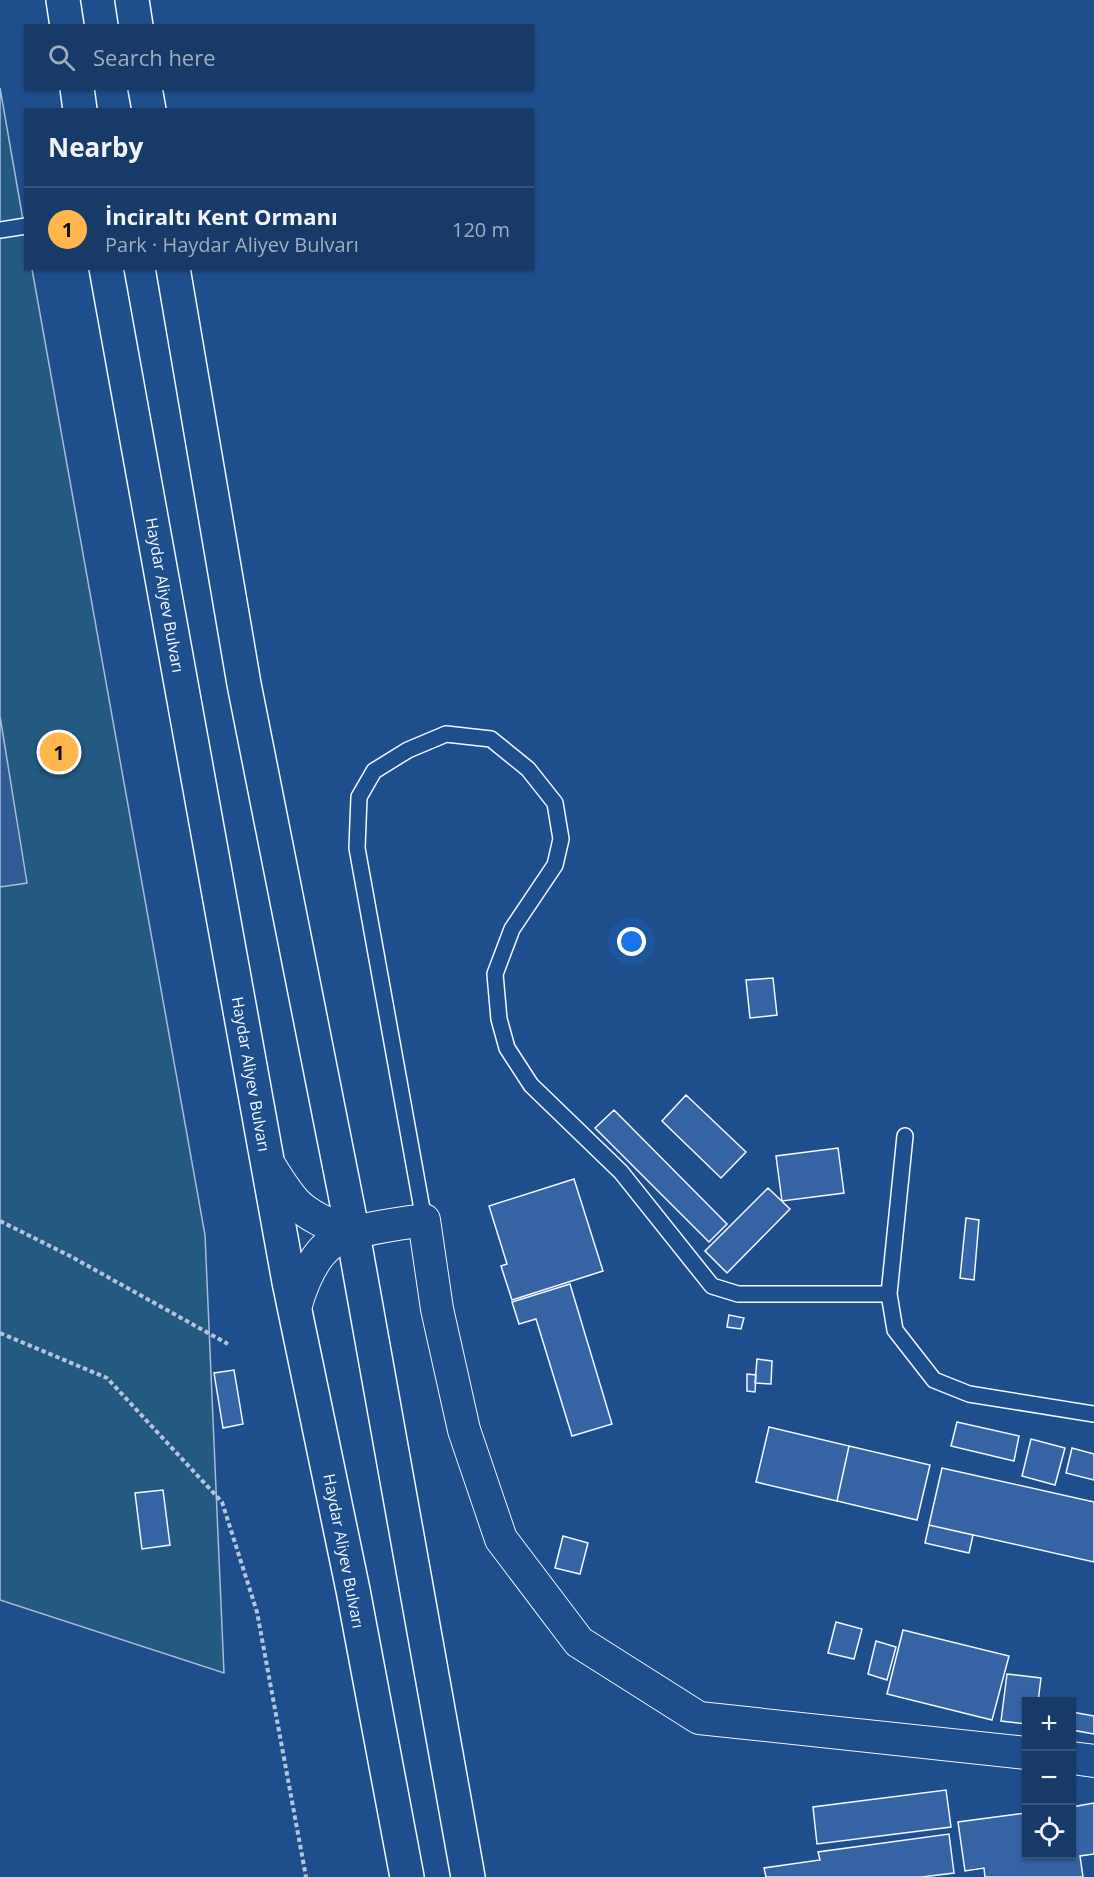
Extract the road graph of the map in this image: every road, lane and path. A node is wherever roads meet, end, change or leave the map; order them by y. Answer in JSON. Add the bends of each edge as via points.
{"nodes":[{"id":1,"x":63,"y":0,"type":"edge"},
{"id":2,"x":132,"y":0,"type":"edge"},
{"id":3,"x":67,"y":24,"type":"edge"},
{"id":4,"x":136,"y":24,"type":"edge"},
{"id":5,"x":77,"y":90,"type":"edge"},
{"id":6,"x":146,"y":90,"type":"edge"},
{"id":7,"x":80,"y":108,"type":"edge"},
{"id":8,"x":148,"y":108,"type":"edge"},
{"id":9,"x":24,"y":226,"type":"edge"},
{"id":10,"x":0,"y":230,"type":"edge"},
{"id":11,"x":106,"y":270,"type":"edge"},
{"id":12,"x":173,"y":270,"type":"edge"},
{"id":13,"x":905,"y":1136,"type":"dead end"},
{"id":14,"x":268,"y":1163,"type":"junction"},
{"id":15,"x":424,"y":1220,"type":"junction"},
{"id":16,"x":0,"y":1221,"type":"edge"},
{"id":17,"x":353,"y":1234,"type":"junction"},
{"id":18,"x":889,"y":1294,"type":"junction"},
{"id":19,"x":295,"y":1308,"type":"junction"},
{"id":20,"x":0,"y":1333,"type":"edge"},
{"id":21,"x":228,"y":1344,"type":"dead end"},
{"id":22,"x":1094,"y":1414,"type":"edge"},
{"id":23,"x":1022,"y":1753,"type":"edge"},
{"id":24,"x":1076,"y":1759,"type":"edge"},
{"id":25,"x":1094,"y":1761,"type":"edge"},
{"id":26,"x":306,"y":1877,"type":"edge"},
{"id":27,"x":407,"y":1877,"type":"edge"},
{"id":28,"x":468,"y":1877,"type":"edge"}],
"edges":[{"from":1,"to":3,"type":"main road"},
{"from":2,"to":4,"type":"main road"},
{"from":5,"to":7,"type":"main road"},
{"from":6,"to":8,"type":"main road"},
{"from":9,"to":10,"type":"lane"},
{"from":11,"to":14,"type":"main road","name":"Haydar Aliyev Bulvarı"},
{"from":12,"to":17,"type":"main road","via":[[244,684]]},
{"from":13,"to":18,"type":"lane"},
{"from":14,"to":17,"type":"street","via":[[294,1201],[326,1223]]},
{"from":14,"to":19,"type":"main road","name":"Haydar Aliyev Bulvarı"},
{"from":15,"to":17,"type":"street"},
{"from":15,"to":18,"type":"lane","via":[[357,848],[360,797],[375,771],[408,750],[447,734],[491,739],[528,769],[555,803],[561,839],[555,865],[512,928],[495,974],[499,1019],[507,1048],[531,1085],[621,1172],[712,1286],[738,1294]]},
{"from":15,"to":23,"type":"street","via":[[437,1309],[464,1430],[501,1539],[579,1642],[699,1718]]},
{"from":16,"to":21,"type":"path"},
{"from":17,"to":19,"type":"street","via":[[330,1244],[316,1260],[302,1283]]},
{"from":17,"to":28,"type":"main road"},
{"from":18,"to":22,"type":"lane","via":[[896,1330],[934,1380],[969,1394]]},
{"from":19,"to":27,"type":"main road","name":"Haydar Aliyev Bulvarı"},
{"from":20,"to":26,"type":"path","via":[[107,1378],[222,1502],[257,1612]]},
{"from":24,"to":25,"type":"street"}]}
